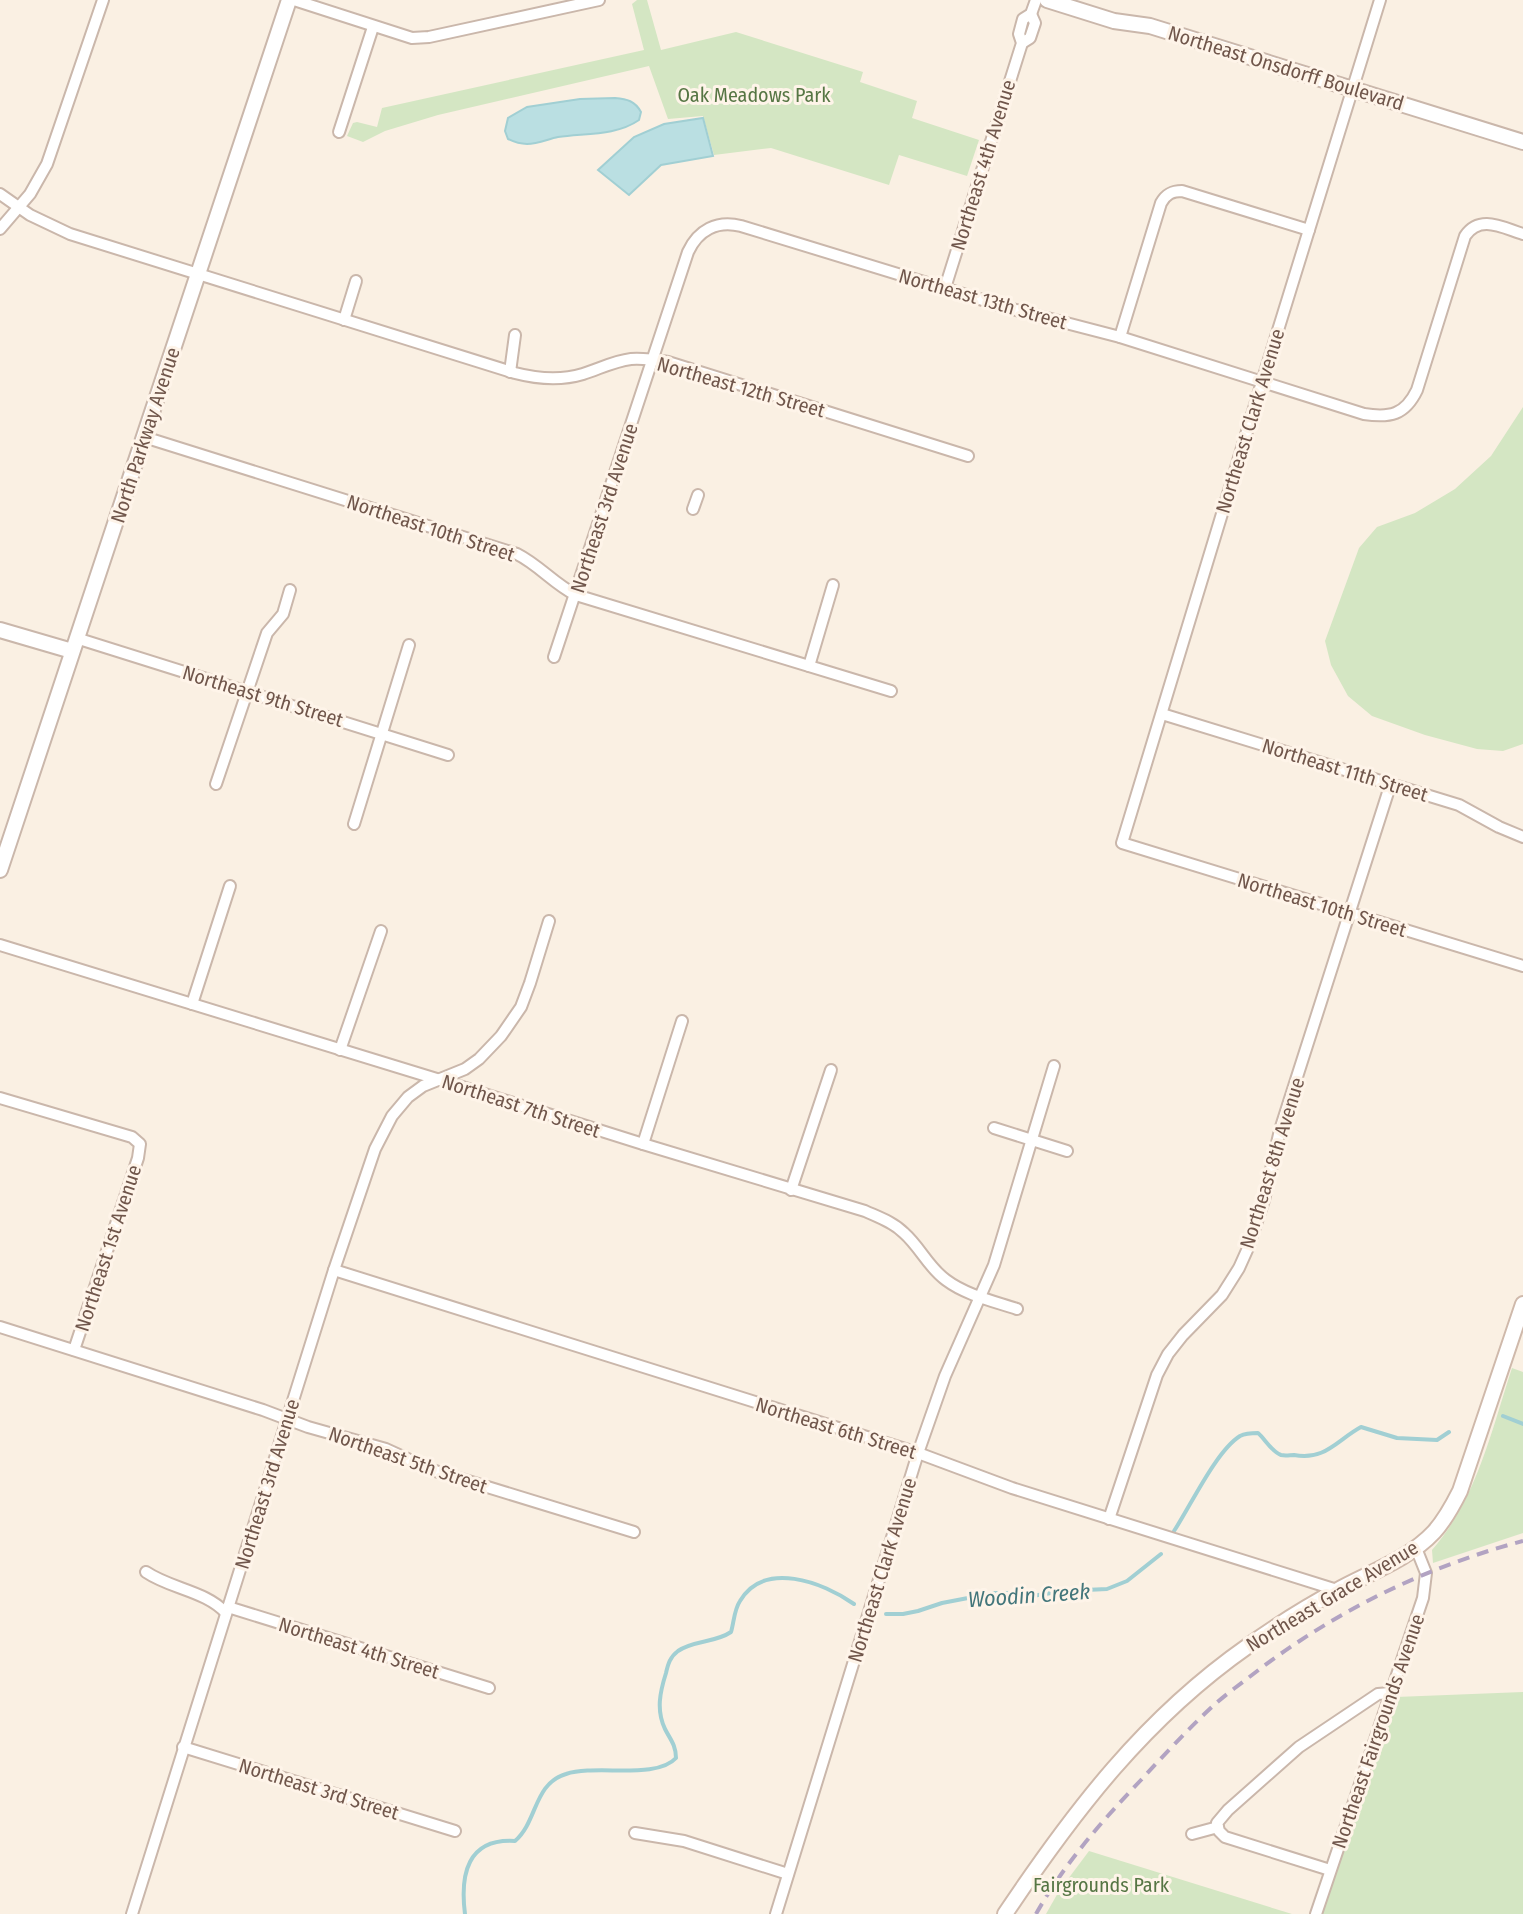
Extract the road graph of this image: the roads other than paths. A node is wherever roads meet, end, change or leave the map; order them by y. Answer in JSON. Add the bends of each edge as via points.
{"nodes":[{"id":1,"x":103,"y":0,"type":"edge"},
{"id":2,"x":292,"y":0,"type":"edge"},
{"id":3,"x":599,"y":0,"type":"edge"},
{"id":4,"x":1036,"y":0,"type":"edge"},
{"id":5,"x":1047,"y":0,"type":"edge"},
{"id":6,"x":1380,"y":0,"type":"edge"},
{"id":7,"x":373,"y":27,"type":"junction"},
{"id":8,"x":1353,"y":89,"type":"junction"},
{"id":9,"x":339,"y":132,"type":"dead end"},
{"id":10,"x":1523,"y":142,"type":"edge"},
{"id":11,"x":0,"y":194,"type":"edge"},
{"id":12,"x":20,"y":208,"type":"junction"},
{"id":13,"x":0,"y":229,"type":"edge"},
{"id":14,"x":1309,"y":230,"type":"junction"},
{"id":15,"x":1523,"y":234,"type":"edge"},
{"id":16,"x":199,"y":275,"type":"junction"},
{"id":17,"x":356,"y":281,"type":"dead end"},
{"id":18,"x":945,"y":288,"type":"junction"},
{"id":19,"x":344,"y":320,"type":"junction"},
{"id":20,"x":515,"y":335,"type":"dead end"},
{"id":21,"x":1120,"y":337,"type":"junction"},
{"id":22,"x":652,"y":359,"type":"junction"},
{"id":23,"x":510,"y":372,"type":"junction"},
{"id":24,"x":1262,"y":382,"type":"junction"},
{"id":25,"x":144,"y":437,"type":"junction"},
{"id":26,"x":968,"y":456,"type":"dead end"},
{"id":27,"x":698,"y":495,"type":"dead end"},
{"id":28,"x":693,"y":509,"type":"dead end"},
{"id":29,"x":833,"y":585,"type":"dead end"},
{"id":30,"x":290,"y":590,"type":"dead end"},
{"id":31,"x":576,"y":595,"type":"junction"},
{"id":32,"x":0,"y":630,"type":"edge"},
{"id":33,"x":74,"y":645,"type":"junction"},
{"id":34,"x":409,"y":645,"type":"dead end"},
{"id":35,"x":554,"y":657,"type":"dead end"},
{"id":36,"x":809,"y":666,"type":"junction"},
{"id":37,"x":247,"y":691,"type":"junction"},
{"id":38,"x":891,"y":691,"type":"dead end"},
{"id":39,"x":1162,"y":714,"type":"junction"},
{"id":40,"x":382,"y":734,"type":"junction"},
{"id":41,"x":448,"y":755,"type":"dead end"},
{"id":42,"x":1391,"y":783,"type":"junction"},
{"id":43,"x":216,"y":784,"type":"dead end"},
{"id":44,"x":354,"y":824,"type":"dead end"},
{"id":45,"x":1523,"y":837,"type":"edge"},
{"id":46,"x":1122,"y":843,"type":"joint"},
{"id":47,"x":0,"y":870,"type":"edge"},
{"id":48,"x":230,"y":886,"type":"dead end"},
{"id":49,"x":1351,"y":913,"type":"junction"},
{"id":50,"x":549,"y":921,"type":"dead end"},
{"id":51,"x":381,"y":931,"type":"dead end"},
{"id":52,"x":0,"y":945,"type":"edge"},
{"id":53,"x":1523,"y":966,"type":"edge"},
{"id":54,"x":192,"y":1004,"type":"junction"},
{"id":55,"x":682,"y":1021,"type":"dead end"},
{"id":56,"x":340,"y":1050,"type":"junction"},
{"id":57,"x":1054,"y":1066,"type":"dead end"},
{"id":58,"x":831,"y":1070,"type":"dead end"},
{"id":59,"x":440,"y":1080,"type":"junction"},
{"id":60,"x":0,"y":1098,"type":"edge"},
{"id":61,"x":994,"y":1128,"type":"dead end"},
{"id":62,"x":1031,"y":1140,"type":"junction"},
{"id":63,"x":643,"y":1144,"type":"junction"},
{"id":64,"x":1067,"y":1151,"type":"dead end"},
{"id":65,"x":791,"y":1190,"type":"junction"},
{"id":66,"x":334,"y":1270,"type":"junction"},
{"id":67,"x":981,"y":1297,"type":"junction"},
{"id":68,"x":1523,"y":1304,"type":"edge"},
{"id":69,"x":1017,"y":1309,"type":"dead end"},
{"id":70,"x":0,"y":1327,"type":"edge"},
{"id":71,"x":74,"y":1350,"type":"junction"},
{"id":72,"x":287,"y":1419,"type":"junction"},
{"id":73,"x":918,"y":1453,"type":"junction"},
{"id":74,"x":1109,"y":1519,"type":"junction"},
{"id":75,"x":634,"y":1532,"type":"dead end"},
{"id":76,"x":1416,"y":1548,"type":"junction"},
{"id":77,"x":146,"y":1572,"type":"dead end"},
{"id":78,"x":1337,"y":1590,"type":"junction"},
{"id":79,"x":227,"y":1610,"type":"junction"},
{"id":80,"x":489,"y":1688,"type":"dead end"},
{"id":81,"x":1390,"y":1693,"type":"junction"},
{"id":82,"x":183,"y":1747,"type":"junction"},
{"id":83,"x":1218,"y":1827,"type":"junction"},
{"id":84,"x":455,"y":1831,"type":"dead end"},
{"id":85,"x":635,"y":1833,"type":"dead end"},
{"id":86,"x":1192,"y":1834,"type":"dead end"},
{"id":87,"x":1330,"y":1870,"type":"junction"},
{"id":88,"x":788,"y":1874,"type":"junction"},
{"id":89,"x":132,"y":1914,"type":"edge"},
{"id":90,"x":776,"y":1914,"type":"edge"},
{"id":91,"x":1005,"y":1914,"type":"edge"},
{"id":92,"x":1316,"y":1914,"type":"edge"}],
"edges":[{"from":1,"to":12,"type":"street","via":[[54,147]]},
{"from":2,"to":7,"type":"street"},
{"from":2,"to":16,"type":"street","name":"North Parkway Avenue"},
{"from":3,"to":7,"type":"street","via":[[429,37]]},
{"from":4,"to":18,"type":"street","name":"Northeast 4th Avenue","via":[[1031,14],[1035,23],[1022,43]]},
{"from":5,"to":8,"type":"street","name":"Northeast Onsdorff Boulevard"},
{"from":6,"to":8,"type":"street","name":"Northeast Clark Avenue"},
{"from":7,"to":9,"type":"street"},
{"from":8,"to":10,"type":"street","name":"Northeast Onsdorff Boulevard"},
{"from":8,"to":14,"type":"street","name":"Northeast Clark Avenue"},
{"from":11,"to":12,"type":"street","name":"Northeast 12th Street"},
{"from":12,"to":13,"type":"street"},
{"from":12,"to":16,"type":"street","name":"Northeast 12th Street","via":[[70,234]]},
{"from":14,"to":21,"type":"street","via":[[1174,191],[1161,203]]},
{"from":14,"to":24,"type":"street","name":"Northeast Clark Avenue"},
{"from":15,"to":24,"type":"street","name":"Northeast 13th Street","via":[[1489,224],[1475,226],[1465,236],[1417,390],[1397,413],[1364,414]]},
{"from":16,"to":19,"type":"street","name":"Northeast 12th Street"},
{"from":16,"to":25,"type":"street","name":"North Parkway Avenue"},
{"from":17,"to":19,"type":"street"},
{"from":18,"to":21,"type":"street","name":"Northeast 13th Street"},
{"from":18,"to":22,"type":"street","name":"Northeast 13th Street","via":[[741,226],[719,225],[700,234],[691,246]]},
{"from":19,"to":23,"type":"street","name":"Northeast 12th Street"},
{"from":20,"to":23,"type":"street"},
{"from":21,"to":24,"type":"street","name":"Northeast 13th Street"},
{"from":22,"to":23,"type":"street","name":"Northeast 12th Street","via":[[630,359],[555,379]]},
{"from":22,"to":26,"type":"street","name":"Northeast 12th Street"},
{"from":22,"to":31,"type":"street","name":"Northeast 3rd Avenue"},
{"from":24,"to":39,"type":"street","name":"Northeast Clark Avenue"},
{"from":25,"to":31,"type":"street","name":"Northeast 10th Street","via":[[517,554]]},
{"from":25,"to":33,"type":"street","name":"North Parkway Avenue"},
{"from":27,"to":28,"type":"street"},
{"from":29,"to":36,"type":"street"},
{"from":30,"to":37,"type":"street","via":[[283,614],[267,633]]},
{"from":31,"to":35,"type":"street","name":"Northeast 3rd Avenue"},
{"from":31,"to":36,"type":"street","name":"Northeast 10th Street"},
{"from":32,"to":33,"type":"street"},
{"from":33,"to":37,"type":"street","name":"Northeast 9th Street"},
{"from":33,"to":47,"type":"street","name":"North Parkway Avenue"},
{"from":34,"to":40,"type":"street"},
{"from":36,"to":38,"type":"street","name":"Northeast 10th Street"},
{"from":37,"to":40,"type":"street","name":"Northeast 9th Street"},
{"from":37,"to":43,"type":"street"},
{"from":39,"to":42,"type":"street","name":"Northeast 11th Street"},
{"from":39,"to":46,"type":"street","name":"Northeast Clark Avenue"},
{"from":40,"to":41,"type":"street","name":"Northeast 9th Street"},
{"from":40,"to":44,"type":"street"},
{"from":42,"to":45,"type":"street","name":"Northeast 11th Street","via":[[1459,805]]},
{"from":42,"to":49,"type":"street","name":"Northeast 8th Avenue"},
{"from":46,"to":49,"type":"street","name":"Northeast 10th Street"},
{"from":48,"to":54,"type":"street"},
{"from":49,"to":53,"type":"street","name":"Northeast 10th Street"},
{"from":49,"to":74,"type":"street","name":"Northeast 8th Avenue","via":[[1280,1130],[1248,1248],[1222,1295],[1183,1335],[1157,1375]]},
{"from":50,"to":59,"type":"street","name":"Northeast 3rd Avenue","via":[[511,1023],[479,1059]]},
{"from":51,"to":56,"type":"street"},
{"from":52,"to":54,"type":"street","name":"Northeast 7th Street"},
{"from":54,"to":56,"type":"street","name":"Northeast 7th Street"},
{"from":55,"to":63,"type":"street"},
{"from":56,"to":59,"type":"street","name":"Northeast 7th Street"},
{"from":57,"to":62,"type":"street","name":"Northeast Clark Avenue"},
{"from":58,"to":65,"type":"street"},
{"from":59,"to":63,"type":"street","name":"Northeast 7th Street"},
{"from":59,"to":66,"type":"street","name":"Northeast 3rd Avenue","via":[[408,1097],[385,1129]]},
{"from":60,"to":71,"type":"street","name":"Northeast 1st Avenue","via":[[132,1137],[140,1144]]},
{"from":61,"to":62,"type":"street"},
{"from":62,"to":64,"type":"street"},
{"from":62,"to":67,"type":"street","name":"Northeast Clark Avenue"},
{"from":63,"to":65,"type":"street","name":"Northeast 7th Street"},
{"from":65,"to":67,"type":"street","name":"Northeast 7th Street","via":[[894,1225],[935,1271]]},
{"from":66,"to":72,"type":"street","name":"Northeast 3rd Avenue"},
{"from":66,"to":73,"type":"street","name":"Northeast 6th Street"},
{"from":67,"to":69,"type":"street","name":"Northeast 7th Street"},
{"from":67,"to":73,"type":"street","name":"Northeast Clark Avenue"},
{"from":68,"to":76,"type":"street","name":"Northeast Grace Avenue","via":[[1460,1491],[1434,1532]]},
{"from":70,"to":71,"type":"street","name":"Northeast 5th Street"},
{"from":71,"to":72,"type":"street","name":"Northeast 5th Street"},
{"from":72,"to":75,"type":"street","name":"Northeast 5th Street"},
{"from":72,"to":79,"type":"street","name":"Northeast 3rd Avenue"},
{"from":73,"to":74,"type":"street","name":"Northeast 6th Street"},
{"from":73,"to":88,"type":"street","name":"Northeast Clark Avenue"},
{"from":74,"to":78,"type":"street","name":"Northeast 6th Street"},
{"from":76,"to":78,"type":"street","name":"Northeast Grace Avenue"},
{"from":76,"to":81,"type":"street","name":"Northeast Fairgrounds Avenue","via":[[1426,1573],[1423,1598]]},
{"from":77,"to":79,"type":"street","name":"Northeast 4th Street"},
{"from":78,"to":91,"type":"street","name":"Northeast Grace Avenue","via":[[1248,1646],[1148,1731],[1080,1807]]},
{"from":79,"to":80,"type":"street","name":"Northeast 4th Street"},
{"from":79,"to":82,"type":"street","name":"Northeast 3rd Avenue"},
{"from":81,"to":83,"type":"street","via":[[1378,1694],[1299,1747],[1222,1815]]},
{"from":81,"to":87,"type":"street","name":"Northeast Fairgrounds Avenue"},
{"from":82,"to":84,"type":"street","name":"Northeast 3rd Street"},
{"from":82,"to":89,"type":"street","name":"Northeast 3rd Avenue"},
{"from":83,"to":86,"type":"street"},
{"from":83,"to":87,"type":"street","via":[[1225,1837]]},
{"from":85,"to":88,"type":"street","via":[[684,1841]]},
{"from":87,"to":92,"type":"street","name":"Northeast Fairgrounds Avenue"},
{"from":88,"to":90,"type":"street","name":"Northeast Clark Avenue"}]}
